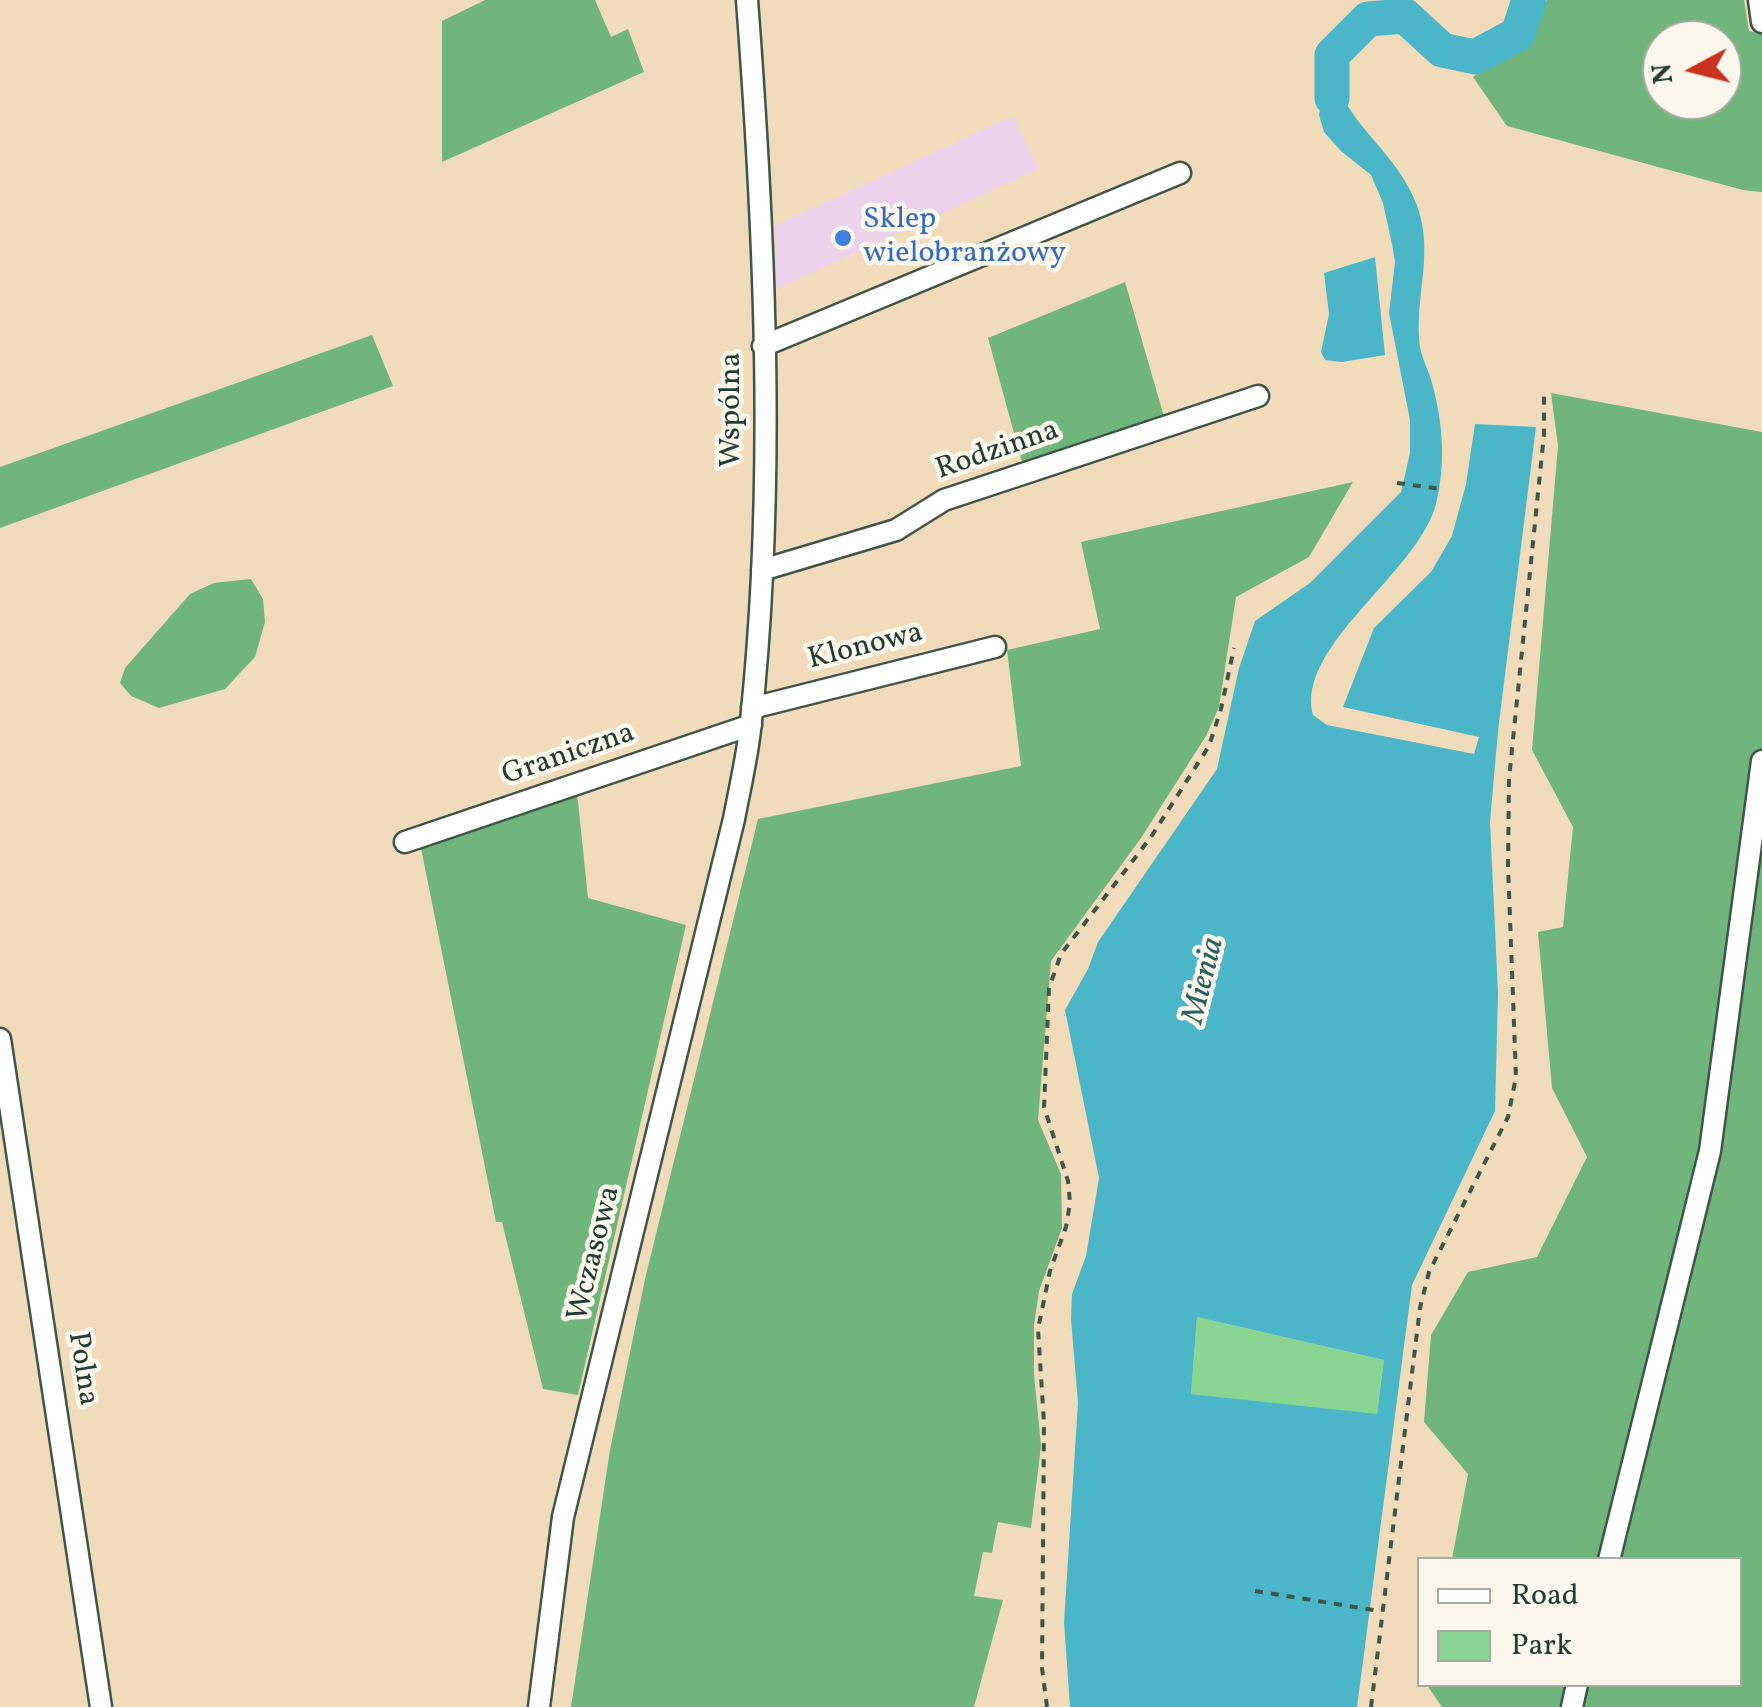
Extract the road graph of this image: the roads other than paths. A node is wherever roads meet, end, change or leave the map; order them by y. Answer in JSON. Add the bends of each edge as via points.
{"nodes":[{"id":1,"x":747,"y":0,"type":"edge"},
{"id":2,"x":1759,"y":0,"type":"edge"},
{"id":3,"x":1762,"y":22,"type":"edge"},
{"id":4,"x":1180,"y":174,"type":"dead end"},
{"id":5,"x":764,"y":346,"type":"junction"},
{"id":6,"x":1258,"y":396,"type":"dead end"},
{"id":7,"x":762,"y":570,"type":"junction"},
{"id":8,"x":994,"y":647,"type":"dead end"},
{"id":9,"x":752,"y":716,"type":"junction"},
{"id":10,"x":1762,"y":762,"type":"edge"},
{"id":11,"x":734,"y":819,"type":"joint"},
{"id":12,"x":406,"y":842,"type":"dead end"},
{"id":13,"x":0,"y":1039,"type":"edge"},
{"id":14,"x":1610,"y":1557,"type":"edge"},
{"id":15,"x":101,"y":1707,"type":"edge"},
{"id":16,"x":539,"y":1707,"type":"edge"}],
"edges":[{"from":1,"to":5,"type":"street","name":"Wspólna"},
{"from":2,"to":3,"type":"street"},
{"from":4,"to":5,"type":"street"},
{"from":5,"to":7,"type":"street","name":"Wspólna"},
{"from":6,"to":7,"type":"street","name":"Rodzinna","via":[[944,500],[896,530]]},
{"from":7,"to":9,"type":"street","name":"Wspólna"},
{"from":8,"to":9,"type":"street","name":"Klonowa"},
{"from":9,"to":11,"type":"street","name":"Wspólna"},
{"from":9,"to":12,"type":"street","name":"Graniczna"},
{"from":10,"to":14,"type":"street","via":[[1710,1150]]},
{"from":11,"to":16,"type":"street","name":"Wczasowa","via":[[563,1518]]},
{"from":13,"to":15,"type":"street","name":"Polna"}]}
